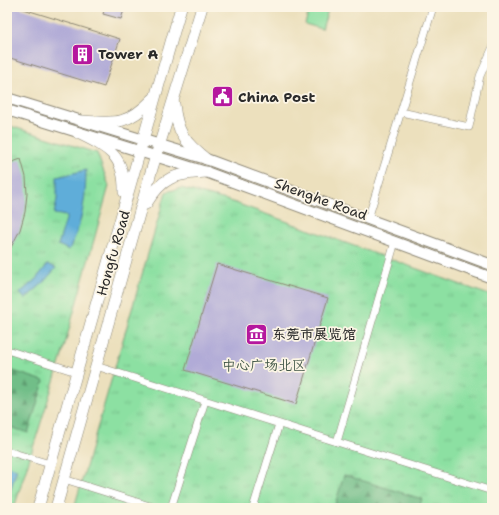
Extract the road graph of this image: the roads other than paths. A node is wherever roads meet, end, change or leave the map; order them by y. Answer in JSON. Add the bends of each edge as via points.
{"nodes":[{"id":1,"x":181,"y":7,"type":"edge"},
{"id":2,"x":202,"y":7,"type":"edge"},
{"id":3,"x":433,"y":7,"type":"edge"},
{"id":4,"x":492,"y":49,"type":"edge"},
{"id":5,"x":155,"y":97,"type":"junction"},
{"id":6,"x":7,"y":98,"type":"edge"},
{"id":7,"x":173,"y":99,"type":"junction"},
{"id":8,"x":7,"y":110,"type":"edge"},
{"id":9,"x":401,"y":112,"type":"junction"},
{"id":10,"x":83,"y":121,"type":"junction"},
{"id":11,"x":78,"y":133,"type":"junction"},
{"id":12,"x":142,"y":139,"type":"junction"},
{"id":13,"x":160,"y":145,"type":"junction"},
{"id":14,"x":139,"y":151,"type":"junction"},
{"id":15,"x":156,"y":156,"type":"junction"},
{"id":16,"x":206,"y":159,"type":"junction"},
{"id":17,"x":206,"y":172,"type":"junction"},
{"id":18,"x":121,"y":214,"type":"junction"},
{"id":19,"x":138,"y":217,"type":"junction"},
{"id":20,"x":368,"y":219,"type":"junction"},
{"id":21,"x":395,"y":242,"type":"junction"},
{"id":22,"x":492,"y":265,"type":"edge"},
{"id":23,"x":492,"y":278,"type":"edge"},
{"id":24,"x":7,"y":350,"type":"edge"},
{"id":25,"x":96,"y":366,"type":"junction"},
{"id":26,"x":76,"y":372,"type":"junction"},
{"id":27,"x":205,"y":401,"type":"junction"},
{"id":28,"x":280,"y":424,"type":"junction"},
{"id":29,"x":337,"y":442,"type":"junction"},
{"id":30,"x":7,"y":451,"type":"edge"},
{"id":31,"x":50,"y":464,"type":"junction"},
{"id":32,"x":64,"y":479,"type":"junction"},
{"id":33,"x":492,"y":491,"type":"edge"},
{"id":34,"x":38,"y":508,"type":"edge"},
{"id":35,"x":56,"y":508,"type":"edge"},
{"id":36,"x":156,"y":508,"type":"edge"},
{"id":37,"x":171,"y":508,"type":"edge"},
{"id":38,"x":253,"y":508,"type":"edge"}],
"edges":[{"from":1,"to":5,"type":"main road","name":"Hongfu Road"},
{"from":2,"to":7,"type":"main road","name":"Hongfu Road"},
{"from":3,"to":9,"type":"street"},
{"from":4,"to":9,"type":"street","via":[[480,76],[469,128]]},
{"from":5,"to":10,"type":"main road","via":[[139,113],[128,119],[107,123]]},
{"from":5,"to":12,"type":"main road","name":"Hongfu Road"},
{"from":6,"to":10,"type":"main road","name":"Shenghe Road"},
{"from":7,"to":13,"type":"main road","name":"Hongfu Road"},
{"from":7,"to":16,"type":"main road","via":[[178,127],[184,139]]},
{"from":8,"to":11,"type":"main road","name":"Shenghe Road"},
{"from":9,"to":20,"type":"street"},
{"from":10,"to":12,"type":"main road","name":"Shenghe Road"},
{"from":11,"to":14,"type":"main road","name":"Shenghe Road"},
{"from":11,"to":18,"type":"main road","via":[[102,144],[115,154],[123,171]]},
{"from":12,"to":13,"type":"main road","name":"Shenghe Road"},
{"from":12,"to":14,"type":"main road","name":"Hongfu Road"},
{"from":13,"to":15,"type":"main road","name":"Hongfu Road"},
{"from":13,"to":16,"type":"main road","name":"Shenghe Road"},
{"from":14,"to":15,"type":"main road","name":"Shenghe Road"},
{"from":14,"to":18,"type":"main road","name":"Hongfu Road"},
{"from":15,"to":17,"type":"main road","name":"Shenghe Road"},
{"from":15,"to":19,"type":"main road","name":"Hongfu Road"},
{"from":16,"to":20,"type":"main road","name":"Shenghe Road"},
{"from":17,"to":19,"type":"main road","via":[[169,178],[155,189]]},
{"from":17,"to":21,"type":"main road","name":"Shenghe Road"},
{"from":18,"to":26,"type":"main road","name":"Hongfu Road"},
{"from":19,"to":25,"type":"main road","name":"Hongfu Road"},
{"from":20,"to":22,"type":"main road","name":"Shenghe Road"},
{"from":21,"to":23,"type":"main road","name":"Shenghe Road"},
{"from":21,"to":29,"type":"street"},
{"from":24,"to":26,"type":"street"},
{"from":25,"to":27,"type":"street"},
{"from":25,"to":32,"type":"main road","name":"Hongfu Road"},
{"from":26,"to":31,"type":"main road","name":"Hongfu Road"},
{"from":27,"to":28,"type":"street"},
{"from":27,"to":37,"type":"street"},
{"from":28,"to":29,"type":"street"},
{"from":28,"to":38,"type":"street"},
{"from":29,"to":33,"type":"street"},
{"from":30,"to":31,"type":"street"},
{"from":31,"to":34,"type":"main road","name":"Hongfu Road"},
{"from":32,"to":35,"type":"main road","name":"Hongfu Road"},
{"from":32,"to":36,"type":"street"}]}
